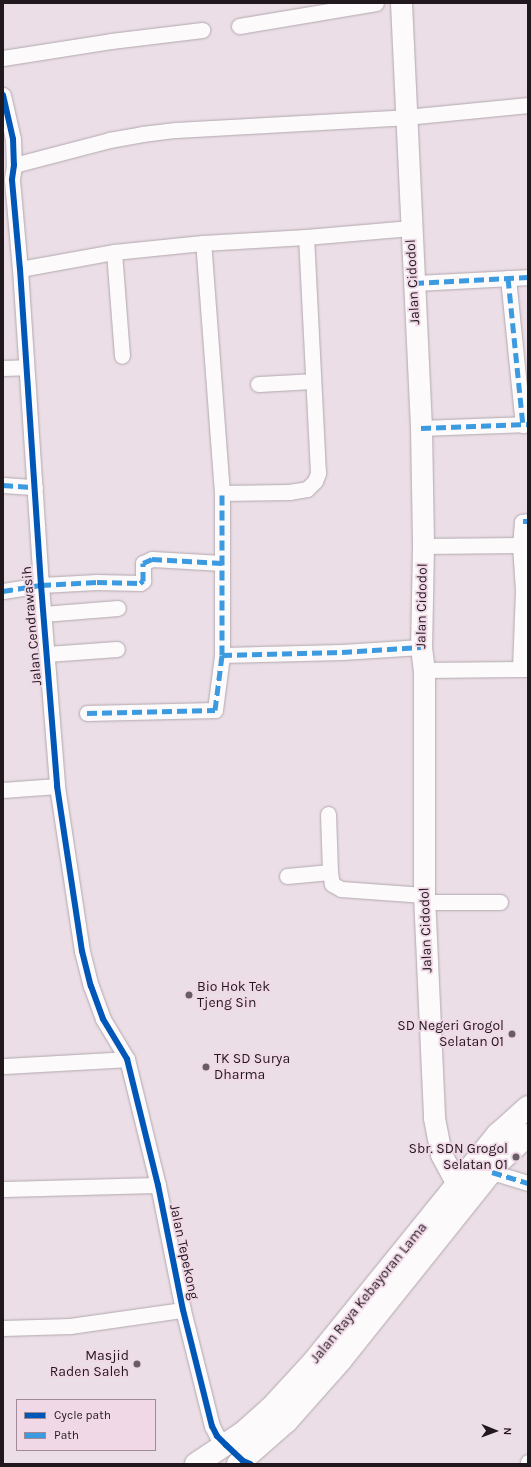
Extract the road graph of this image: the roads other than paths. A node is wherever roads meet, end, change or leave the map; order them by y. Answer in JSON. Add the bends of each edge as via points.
{"nodes":[{"id":1,"x":376,"y":3,"type":"edge"},
{"id":2,"x":401,"y":3,"type":"edge"},
{"id":3,"x":239,"y":26,"type":"dead end"},
{"id":4,"x":202,"y":30,"type":"dead end"},
{"id":5,"x":3,"y":58,"type":"edge"},
{"id":6,"x":3,"y":95,"type":"edge"},
{"id":7,"x":528,"y":105,"type":"edge"},
{"id":8,"x":406,"y":117,"type":"junction"},
{"id":9,"x":8,"y":140,"type":"edge"},
{"id":10,"x":14,"y":165,"type":"junction"},
{"id":11,"x":7,"y":182,"type":"edge"},
{"id":12,"x":410,"y":228,"type":"junction"},
{"id":13,"x":306,"y":237,"type":"junction"},
{"id":14,"x":203,"y":243,"type":"junction"},
{"id":15,"x":114,"y":252,"type":"junction"},
{"id":16,"x":20,"y":269,"type":"junction"},
{"id":17,"x":528,"y":277,"type":"edge"},
{"id":18,"x":508,"y":278,"type":"junction"},
{"id":19,"x":414,"y":283,"type":"junction"},
{"id":20,"x":122,"y":356,"type":"dead end"},
{"id":21,"x":26,"y":367,"type":"junction"},
{"id":22,"x":3,"y":368,"type":"edge"},
{"id":23,"x":313,"y":382,"type":"junction"},
{"id":24,"x":258,"y":384,"type":"dead end"},
{"id":25,"x":526,"y":424,"type":"edge"},
{"id":26,"x":421,"y":428,"type":"junction"},
{"id":27,"x":3,"y":485,"type":"edge"},
{"id":28,"x":35,"y":487,"type":"junction"},
{"id":29,"x":222,"y":493,"type":"junction"},
{"id":30,"x":528,"y":521,"type":"edge"},
{"id":31,"x":520,"y":545,"type":"junction"},
{"id":32,"x":423,"y":546,"type":"junction"},
{"id":33,"x":222,"y":563,"type":"junction"},
{"id":34,"x":41,"y":585,"type":"junction"},
{"id":35,"x":526,"y":590,"type":"edge"},
{"id":36,"x":3,"y":591,"type":"edge"},
{"id":37,"x":118,"y":608,"type":"dead end"},
{"id":38,"x":43,"y":614,"type":"junction"},
{"id":39,"x":421,"y":647,"type":"junction"},
{"id":40,"x":117,"y":649,"type":"dead end"},
{"id":41,"x":47,"y":654,"type":"junction"},
{"id":42,"x":222,"y":655,"type":"junction"},
{"id":43,"x":524,"y":669,"type":"edge"},
{"id":44,"x":424,"y":670,"type":"junction"},
{"id":45,"x":87,"y":713,"type":"dead end"},
{"id":46,"x":57,"y":786,"type":"junction"},
{"id":47,"x":3,"y":790,"type":"edge"},
{"id":48,"x":328,"y":814,"type":"dead end"},
{"id":49,"x":330,"y":872,"type":"junction"},
{"id":50,"x":287,"y":876,"type":"dead end"},
{"id":51,"x":424,"y":898,"type":"junction"},
{"id":52,"x":500,"y":902,"type":"dead end"},
{"id":53,"x":126,"y":1059,"type":"junction"},
{"id":54,"x":3,"y":1066,"type":"edge"},
{"id":55,"x":528,"y":1107,"type":"edge"},
{"id":56,"x":528,"y":1135,"type":"edge"},
{"id":57,"x":492,"y":1172,"type":"junction"},
{"id":58,"x":528,"y":1183,"type":"edge"},
{"id":59,"x":158,"y":1185,"type":"junction"},
{"id":60,"x":3,"y":1189,"type":"edge"},
{"id":61,"x":464,"y":1191,"type":"junction"},
{"id":62,"x":184,"y":1310,"type":"junction"},
{"id":63,"x":3,"y":1328,"type":"edge"},
{"id":64,"x":226,"y":1445,"type":"junction"},
{"id":65,"x":243,"y":1463,"type":"edge"},
{"id":66,"x":196,"y":1464,"type":"edge"}],
"edges":[{"from":1,"to":3,"type":"street"},
{"from":2,"to":8,"type":"street","name":"Jalan Cidodol"},
{"from":4,"to":5,"type":"street"},
{"from":6,"to":9,"type":"street","name":"Jalan Cendrawasih"},
{"from":7,"to":8,"type":"street"},
{"from":8,"to":10,"type":"street","via":[[142,134]]},
{"from":8,"to":12,"type":"street","name":"Jalan Cidodol"},
{"from":9,"to":10,"type":"street","name":"Jalan Cendrawasih"},
{"from":10,"to":11,"type":"street","name":"Jalan Cendrawasih"},
{"from":11,"to":16,"type":"street","name":"Jalan Cendrawasih"},
{"from":12,"to":13,"type":"street"},
{"from":12,"to":19,"type":"street","name":"Jalan Cidodol"},
{"from":13,"to":14,"type":"street"},
{"from":13,"to":23,"type":"street"},
{"from":14,"to":15,"type":"street"},
{"from":14,"to":29,"type":"street"},
{"from":15,"to":16,"type":"street"},
{"from":15,"to":20,"type":"street"},
{"from":16,"to":21,"type":"street","name":"Jalan Cendrawasih"},
{"from":17,"to":18,"type":"street"},
{"from":18,"to":19,"type":"street"},
{"from":18,"to":25,"type":"street"},
{"from":19,"to":26,"type":"street","name":"Jalan Cidodol"},
{"from":21,"to":22,"type":"street"},
{"from":21,"to":28,"type":"street","name":"Jalan Cendrawasih"},
{"from":23,"to":24,"type":"street"},
{"from":23,"to":29,"type":"street","via":[[318,473],[313,486],[289,492]]},
{"from":25,"to":26,"type":"street"},
{"from":26,"to":32,"type":"street","name":"Jalan Cidodol"},
{"from":27,"to":28,"type":"street"},
{"from":28,"to":34,"type":"street","name":"Jalan Cendrawasih"},
{"from":29,"to":33,"type":"street"},
{"from":30,"to":31,"type":"street","via":[[522,522]]},
{"from":31,"to":32,"type":"street"},
{"from":31,"to":35,"type":"street"},
{"from":32,"to":39,"type":"street","name":"Jalan Cidodol"},
{"from":33,"to":34,"type":"street","via":[[152,559],[143,563],[143,580],[140,583]]},
{"from":33,"to":42,"type":"street"},
{"from":34,"to":36,"type":"street"},
{"from":34,"to":38,"type":"street","name":"Jalan Cendrawasih"},
{"from":35,"to":43,"type":"street"},
{"from":37,"to":38,"type":"street"},
{"from":38,"to":41,"type":"street","name":"Jalan Cendrawasih"},
{"from":39,"to":42,"type":"street"},
{"from":39,"to":44,"type":"street","name":"Jalan Cidodol"},
{"from":40,"to":41,"type":"street"},
{"from":41,"to":46,"type":"street","name":"Jalan Cendrawasih"},
{"from":42,"to":45,"type":"street","via":[[215,710]]},
{"from":43,"to":44,"type":"street"},
{"from":44,"to":51,"type":"street","name":"Jalan Cidodol"},
{"from":46,"to":47,"type":"street"},
{"from":46,"to":53,"type":"street","name":"Jalan Cendrawasih","via":[[82,951],[103,1019]]},
{"from":48,"to":49,"type":"street"},
{"from":49,"to":50,"type":"street"},
{"from":49,"to":51,"type":"street","via":[[332,884],[341,889]]},
{"from":51,"to":52,"type":"street"},
{"from":51,"to":61,"type":"street","name":"Jalan Cidodol","via":[[434,1118],[441,1154]]},
{"from":53,"to":54,"type":"street"},
{"from":53,"to":59,"type":"street","name":"Jalan Tepekong"},
{"from":55,"to":61,"type":"main road","name":"Jalan Raya Kebayoran Lama","via":[[498,1134]]},
{"from":56,"to":57,"type":"main road","name":"Jalan Raya Kebayoran Lama"},
{"from":57,"to":58,"type":"street"},
{"from":57,"to":61,"type":"main road","name":"Jalan Raya Kebayoran Lama"},
{"from":59,"to":60,"type":"street"},
{"from":59,"to":62,"type":"street","name":"Jalan Tepekong"},
{"from":61,"to":64,"type":"main road","name":"Jalan Raya Kebayoran Lama","via":[[271,1408]]},
{"from":61,"to":65,"type":"main road","name":"Jalan Raya Kebayoran Lama","via":[[331,1372],[287,1421]]},
{"from":62,"to":63,"type":"street","via":[[70,1326]]},
{"from":62,"to":64,"type":"street","name":"Jalan Tepekong","via":[[212,1426]]},
{"from":64,"to":65,"type":"street"},
{"from":64,"to":66,"type":"main road","name":"Jalan Raya Kebayoran Lama"}]}
